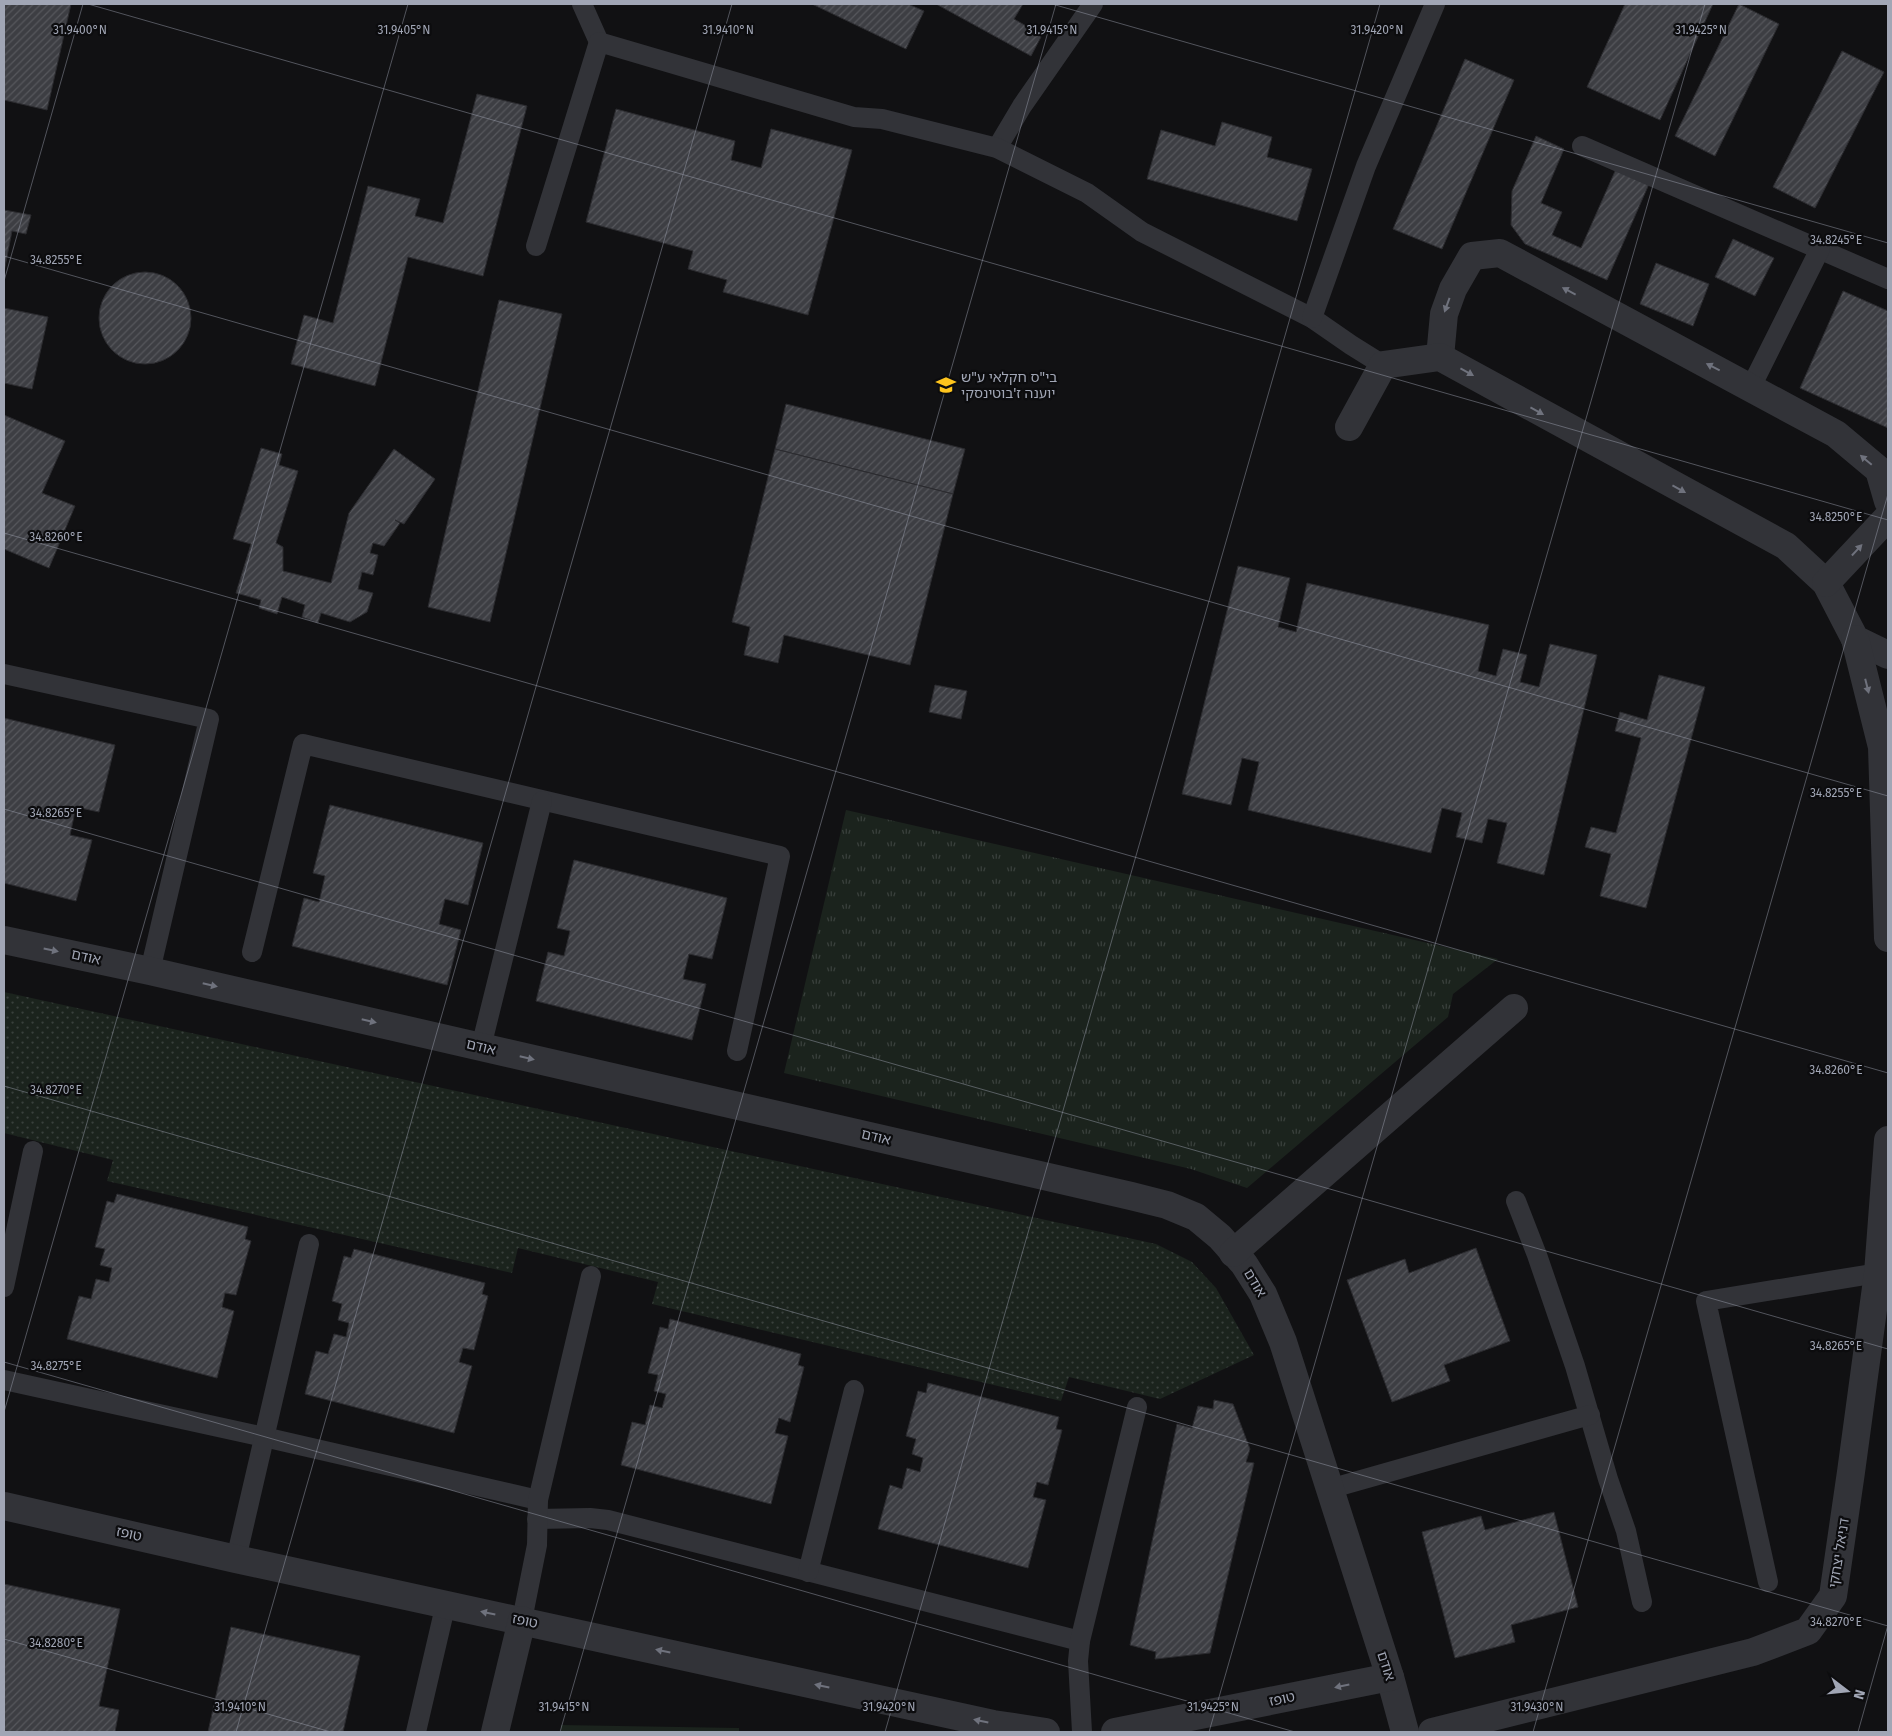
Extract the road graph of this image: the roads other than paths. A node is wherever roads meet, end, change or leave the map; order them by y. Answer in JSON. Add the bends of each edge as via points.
{"nodes":[{"id":1,"x":582,"y":4,"type":"edge"},
{"id":2,"x":1093,"y":4,"type":"edge"},
{"id":3,"x":1435,"y":4,"type":"edge"},
{"id":4,"x":599,"y":42,"type":"junction"},
{"id":5,"x":1582,"y":146,"type":"dead end"},
{"id":6,"x":997,"y":148,"type":"junction"},
{"id":7,"x":536,"y":246,"type":"dead end"},
{"id":8,"x":1820,"y":249,"type":"junction"},
{"id":9,"x":1888,"y":278,"type":"edge"},
{"id":10,"x":1312,"y":318,"type":"junction"},
{"id":11,"x":1440,"y":357,"type":"junction"},
{"id":12,"x":1383,"y":365,"type":"junction"},
{"id":13,"x":1751,"y":387,"type":"junction"},
{"id":14,"x":1349,"y":427,"type":"dead end"},
{"id":15,"x":1888,"y":501,"type":"edge"},
{"id":16,"x":1888,"y":517,"type":"edge"},
{"id":17,"x":1826,"y":583,"type":"junction"},
{"id":18,"x":1855,"y":639,"type":"junction"},
{"id":19,"x":1888,"y":655,"type":"edge"},
{"id":20,"x":4,"y":674,"type":"edge"},
{"id":21,"x":1885,"y":741,"type":"edge"},
{"id":22,"x":542,"y":801,"type":"junction"},
{"id":23,"x":1888,"y":938,"type":"edge"},
{"id":24,"x":4,"y":940,"type":"edge"},
{"id":25,"x":252,"y":952,"type":"dead end"},
{"id":26,"x":150,"y":971,"type":"junction"},
{"id":27,"x":1514,"y":1008,"type":"dead end"},
{"id":28,"x":481,"y":1047,"type":"junction"},
{"id":29,"x":737,"y":1051,"type":"dead end"},
{"id":30,"x":1888,"y":1140,"type":"edge"},
{"id":31,"x":33,"y":1151,"type":"dead end"},
{"id":32,"x":1516,"y":1201,"type":"dead end"},
{"id":33,"x":309,"y":1244,"type":"dead end"},
{"id":34,"x":1234,"y":1254,"type":"junction"},
{"id":35,"x":1878,"y":1273,"type":"junction"},
{"id":36,"x":591,"y":1276,"type":"dead end"},
{"id":37,"x":4,"y":1287,"type":"edge"},
{"id":38,"x":4,"y":1380,"type":"edge"},
{"id":39,"x":854,"y":1390,"type":"dead end"},
{"id":40,"x":1137,"y":1407,"type":"dead end"},
{"id":41,"x":1590,"y":1415,"type":"junction"},
{"id":42,"x":264,"y":1437,"type":"junction"},
{"id":43,"x":1329,"y":1489,"type":"junction"},
{"id":44,"x":4,"y":1506,"type":"edge"},
{"id":45,"x":538,"y":1509,"type":"junction"},
{"id":46,"x":236,"y":1559,"type":"junction"},
{"id":47,"x":808,"y":1572,"type":"junction"},
{"id":48,"x":1768,"y":1582,"type":"dead end"},
{"id":49,"x":1642,"y":1602,"type":"dead end"},
{"id":50,"x":446,"y":1603,"type":"junction"},
{"id":51,"x":522,"y":1620,"type":"junction"},
{"id":52,"x":1080,"y":1641,"type":"junction"},
{"id":53,"x":1390,"y":1676,"type":"junction"},
{"id":54,"x":416,"y":1732,"type":"edge"},
{"id":55,"x":495,"y":1732,"type":"edge"},
{"id":56,"x":1046,"y":1732,"type":"edge"},
{"id":57,"x":1082,"y":1732,"type":"edge"},
{"id":58,"x":1115,"y":1732,"type":"edge"},
{"id":59,"x":1406,"y":1732,"type":"edge"},
{"id":60,"x":1432,"y":1732,"type":"edge"}],
"edges":[{"from":1,"to":4,"type":"lane"},
{"from":2,"to":6,"type":"lane"},
{"from":3,"to":10,"type":"lane","via":[[1366,166]]},
{"from":4,"to":6,"type":"lane","via":[[854,117],[882,119]]},
{"from":4,"to":7,"type":"lane"},
{"from":5,"to":8,"type":"lane"},
{"from":6,"to":10,"type":"lane","via":[[1087,193],[1142,232]]},
{"from":8,"to":9,"type":"lane"},
{"from":8,"to":13,"type":"lane"},
{"from":10,"to":12,"type":"lane"},
{"from":11,"to":12,"type":"street"},
{"from":13,"to":11,"type":"street","one_way":true,"via":[[1500,253],[1472,256],[1467,264],[1444,314]]},
{"from":11,"to":17,"type":"street","one_way":true,"via":[[1786,546]]},
{"from":12,"to":14,"type":"street"},
{"from":15,"to":13,"type":"street","one_way":true,"via":[[1879,470],[1836,434]]},
{"from":17,"to":16,"type":"street","one_way":true},
{"from":17,"to":18,"type":"street"},
{"from":18,"to":19,"type":"street"},
{"from":18,"to":21,"type":"street","one_way":true},
{"from":20,"to":26,"type":"lane","via":[[209,719]]},
{"from":21,"to":23,"type":"street"},
{"from":22,"to":25,"type":"lane","via":[[303,744]]},
{"from":22,"to":28,"type":"lane"},
{"from":22,"to":29,"type":"lane","via":[[780,856]]},
{"from":24,"to":26,"type":"street","name":"אודם","one_way":true},
{"from":26,"to":28,"type":"street","name":"אודם","one_way":true},
{"from":27,"to":34,"type":"street"},
{"from":28,"to":34,"type":"street","name":"אודם","one_way":true,"via":[[1167,1205],[1196,1217]]},
{"from":30,"to":35,"type":"street","name":"דניאל יצחקי"},
{"from":31,"to":37,"type":"lane"},
{"from":32,"to":41,"type":"lane","via":[[1557,1311]]},
{"from":33,"to":42,"type":"lane"},
{"from":34,"to":43,"type":"street","name":"אודם","via":[[1263,1294],[1283,1342]]},
{"from":35,"to":48,"type":"lane","via":[[1706,1301]]},
{"from":35,"to":60,"type":"street","name":"דניאל יצחקי","via":[[1832,1596],[1808,1631],[1743,1655]]},
{"from":36,"to":45,"type":"lane"},
{"from":38,"to":42,"type":"lane"},
{"from":39,"to":47,"type":"lane"},
{"from":40,"to":52,"type":"lane"},
{"from":41,"to":43,"type":"lane"},
{"from":41,"to":49,"type":"lane","via":[[1626,1531]]},
{"from":42,"to":45,"type":"lane"},
{"from":42,"to":46,"type":"lane"},
{"from":43,"to":53,"type":"street","name":"אודם"},
{"from":44,"to":46,"type":"street","name":"טופז"},
{"from":45,"to":47,"type":"lane","via":[[608,1520]]},
{"from":45,"to":51,"type":"lane","via":[[537,1545]]},
{"from":46,"to":50,"type":"street","name":"טופז"},
{"from":47,"to":52,"type":"lane"},
{"from":51,"to":50,"type":"street","name":"טופז","one_way":true},
{"from":50,"to":54,"type":"lane"},
{"from":51,"to":55,"type":"street"},
{"from":56,"to":51,"type":"street","name":"טופז","one_way":true,"via":[[993,1724]]},
{"from":52,"to":57,"type":"lane"},
{"from":53,"to":58,"type":"street","name":"טופז","one_way":true},
{"from":53,"to":59,"type":"street","name":"אודם"}]}
